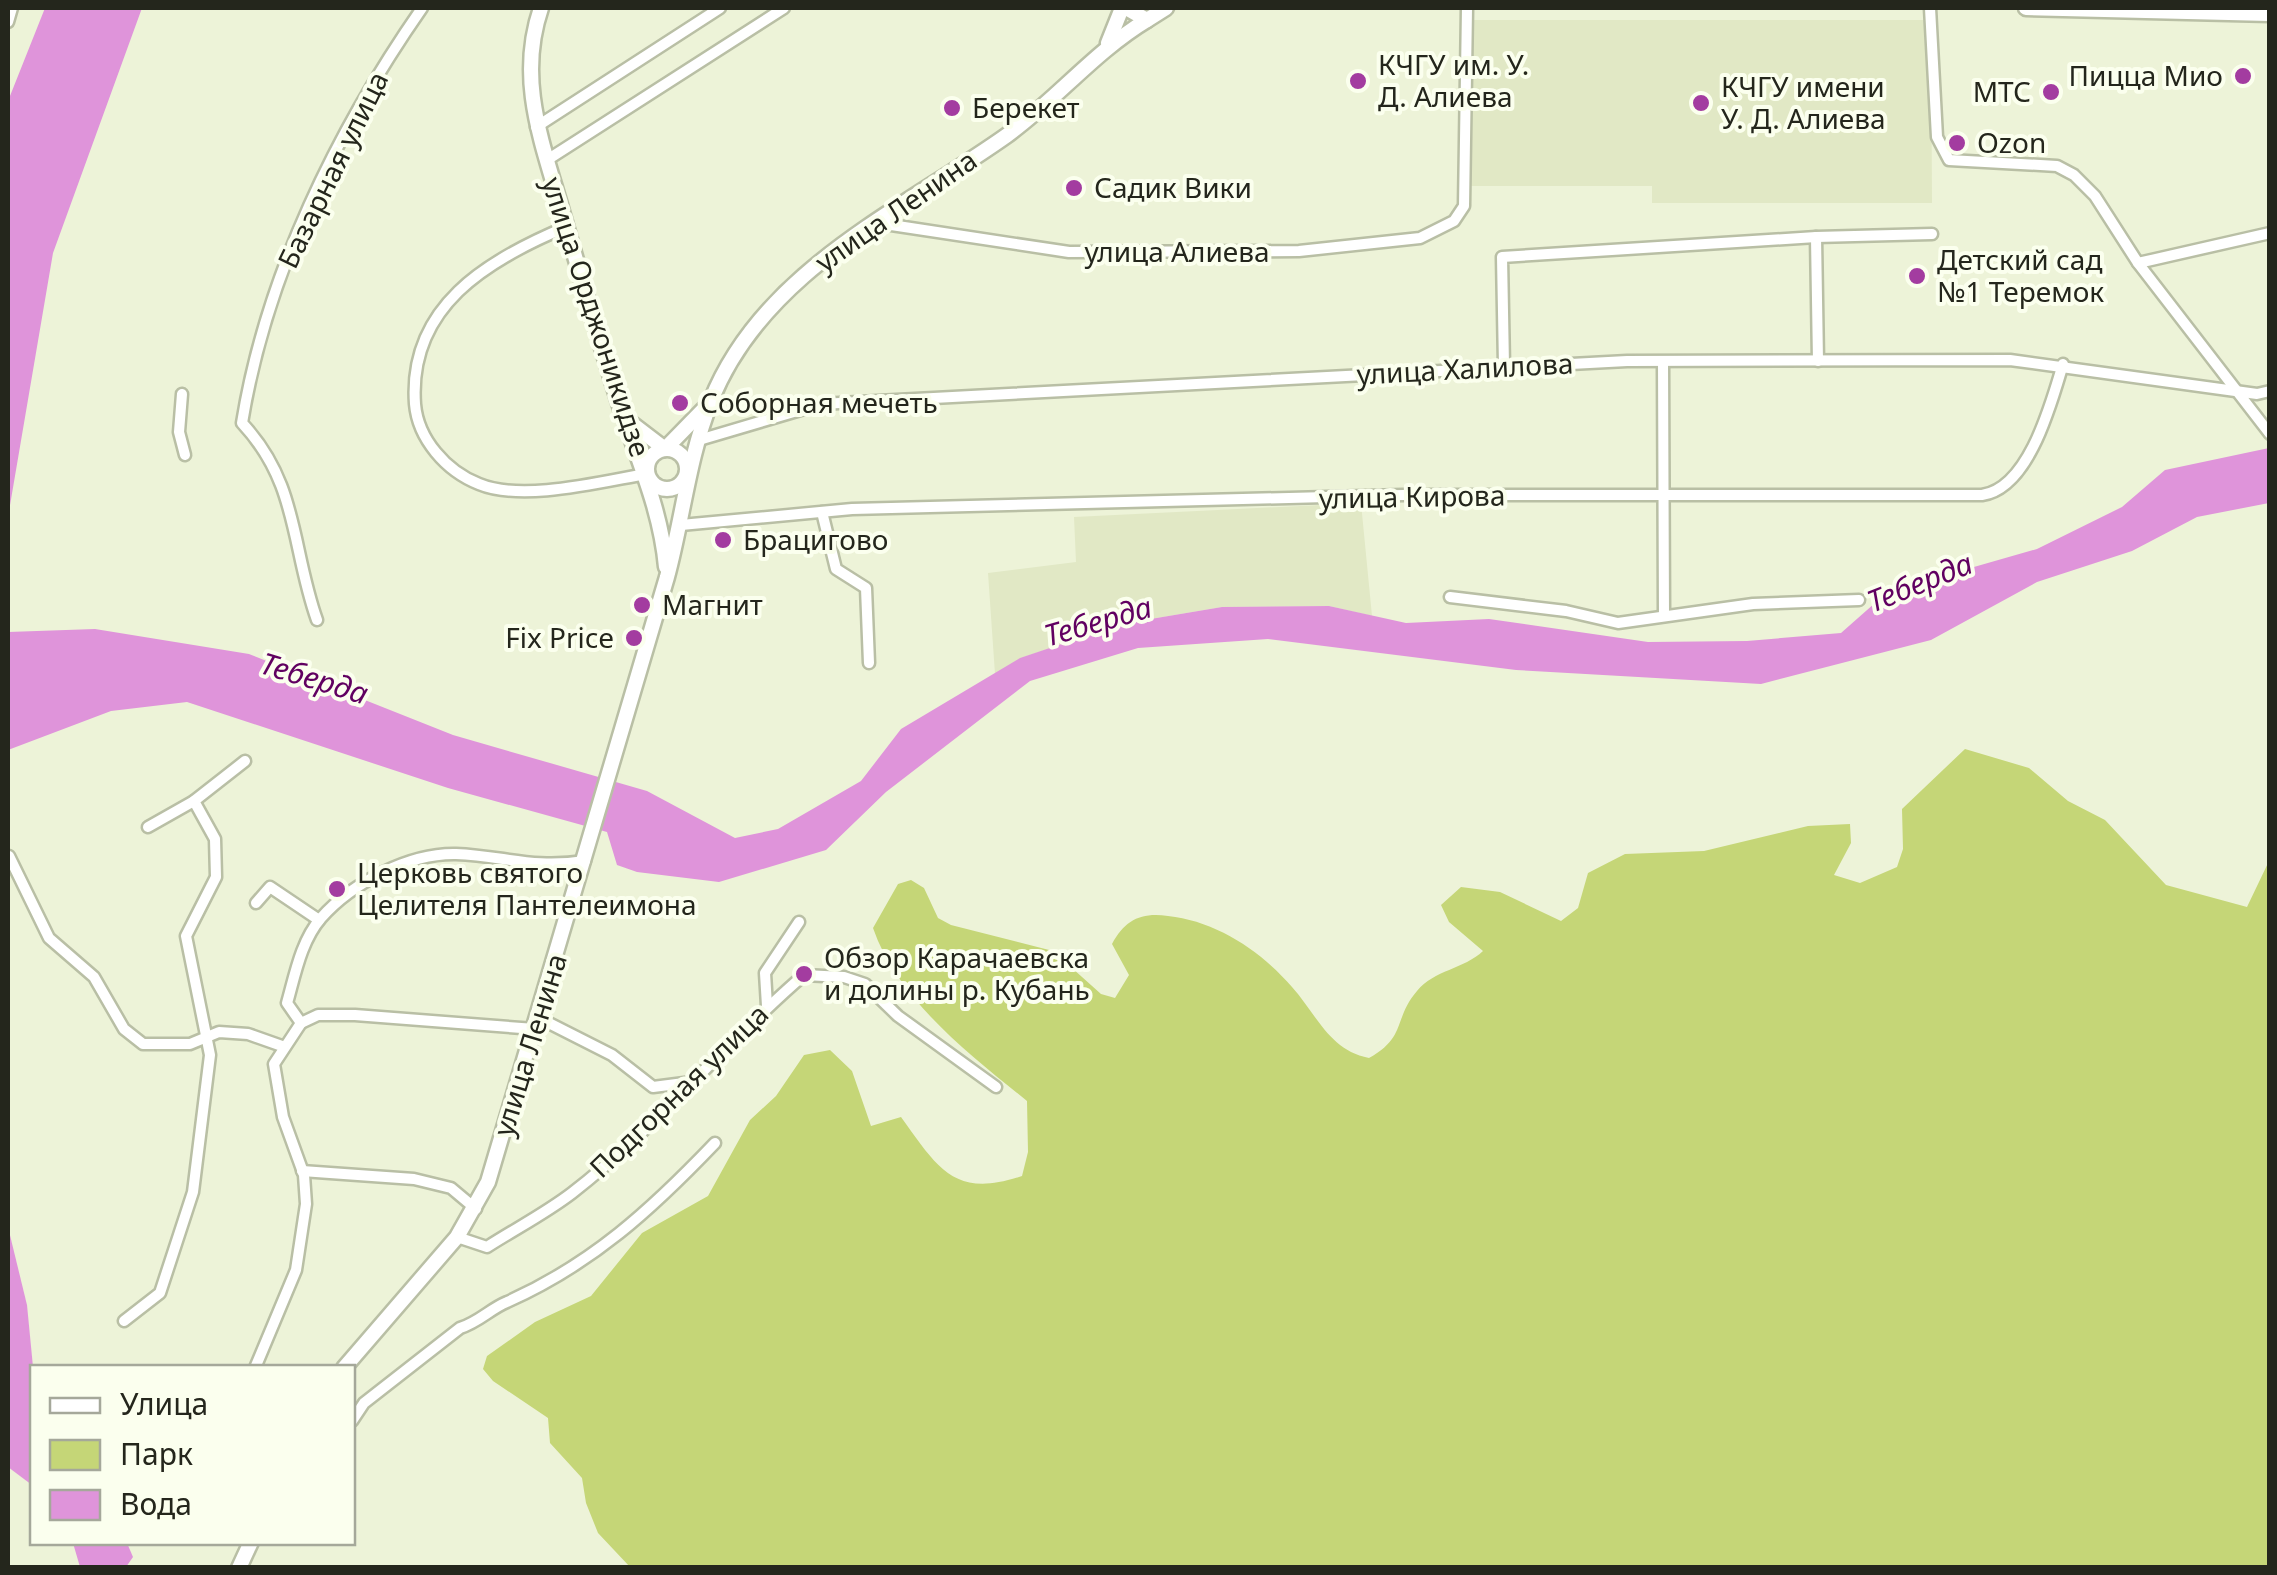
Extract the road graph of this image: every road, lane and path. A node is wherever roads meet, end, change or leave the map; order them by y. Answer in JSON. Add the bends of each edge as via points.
{"nodes":[{"id":1,"x":12,"y":8,"type":"edge"},
{"id":2,"x":422,"y":8,"type":"edge"},
{"id":3,"x":541,"y":8,"type":"edge"},
{"id":4,"x":720,"y":8,"type":"edge"},
{"id":5,"x":784,"y":8,"type":"edge"},
{"id":6,"x":1124,"y":8,"type":"edge"},
{"id":7,"x":1182,"y":8,"type":"edge"},
{"id":8,"x":1466,"y":8,"type":"edge"},
{"id":9,"x":1930,"y":8,"type":"edge"},
{"id":10,"x":2026,"y":8,"type":"edge"},
{"id":11,"x":2097,"y":8,"type":"edge"},
{"id":12,"x":1158,"y":14,"type":"edge"},
{"id":13,"x":2270,"y":14,"type":"edge"},
{"id":14,"x":8,"y":22,"type":"edge"},
{"id":15,"x":1108,"y":44,"type":"junction"},
{"id":16,"x":536,"y":127,"type":"junction"},
{"id":17,"x":547,"y":160,"type":"junction"},
{"id":18,"x":878,"y":223,"type":"junction"},
{"id":19,"x":566,"y":227,"type":"junction"},
{"id":20,"x":2270,"y":233,"type":"edge"},
{"id":21,"x":1932,"y":234,"type":"dead end"},
{"id":22,"x":1816,"y":237,"type":"junction"},
{"id":23,"x":2138,"y":262,"type":"junction"},
{"id":24,"x":1818,"y":360,"type":"junction"},
{"id":25,"x":1663,"y":362,"type":"junction"},
{"id":26,"x":2062,"y":364,"type":"junction"},
{"id":27,"x":1504,"y":366,"type":"junction"},
{"id":28,"x":2234,"y":390,"type":"junction"},
{"id":29,"x":2270,"y":391,"type":"edge"},
{"id":30,"x":182,"y":394,"type":"dead end"},
{"id":31,"x":711,"y":402,"type":"junction"},
{"id":32,"x":624,"y":416,"type":"junction"},
{"id":33,"x":2270,"y":434,"type":"edge"},
{"id":34,"x":700,"y":440,"type":"junction"},
{"id":35,"x":665,"y":449,"type":"junction"},
{"id":36,"x":185,"y":455,"type":"dead end"},
{"id":37,"x":646,"y":474,"type":"junction"},
{"id":38,"x":686,"y":476,"type":"junction"},
{"id":39,"x":1663,"y":494,"type":"junction"},
{"id":40,"x":822,"y":512,"type":"junction"},
{"id":41,"x":681,"y":525,"type":"junction"},
{"id":42,"x":667,"y":578,"type":"junction"},
{"id":43,"x":1450,"y":597,"type":"dead end"},
{"id":44,"x":1859,"y":600,"type":"dead end"},
{"id":45,"x":1664,"y":616,"type":"junction"},
{"id":46,"x":316,"y":620,"type":"dead end"},
{"id":47,"x":870,"y":664,"type":"dead end"},
{"id":48,"x":246,"y":761,"type":"dead end"},
{"id":49,"x":194,"y":802,"type":"junction"},
{"id":50,"x":148,"y":826,"type":"dead end"},
{"id":51,"x":9,"y":856,"type":"edge"},
{"id":52,"x":586,"y":860,"type":"junction"},
{"id":53,"x":256,"y":903,"type":"dead end"},
{"id":54,"x":319,"y":920,"type":"junction"},
{"id":55,"x":799,"y":922,"type":"dead end"},
{"id":56,"x":767,"y":1006,"type":"junction"},
{"id":57,"x":300,"y":1024,"type":"junction"},
{"id":58,"x":537,"y":1024,"type":"junction"},
{"id":59,"x":207,"y":1040,"type":"junction"},
{"id":60,"x":282,"y":1046,"type":"junction"},
{"id":61,"x":692,"y":1082,"type":"junction"},
{"id":62,"x":996,"y":1087,"type":"dead end"},
{"id":63,"x":715,"y":1143,"type":"dead end"},
{"id":64,"x":302,"y":1171,"type":"junction"},
{"id":65,"x":476,"y":1209,"type":"junction"},
{"id":66,"x":457,"y":1237,"type":"junction"},
{"id":67,"x":124,"y":1321,"type":"dead end"},
{"id":68,"x":347,"y":1362,"type":"edge"},
{"id":69,"x":256,"y":1365,"type":"edge"},
{"id":70,"x":355,"y":1416,"type":"edge"},
{"id":71,"x":250,"y":1545,"type":"edge"},
{"id":72,"x":239,"y":1568,"type":"edge"}],
"edges":[{"from":1,"to":14,"type":"street"},
{"from":2,"to":46,"type":"street","name":"Базарная улица","via":[[396,41],[317,191],[253,358],[242,423],[286,490]]},
{"from":3,"to":16,"type":"main road","name":"улица Орджоникидзе","via":[[531,36],[528,83]]},
{"from":4,"to":16,"type":"street"},
{"from":5,"to":17,"type":"street","name":"улица Орджоникидзе"},
{"from":6,"to":12,"type":"main road"},
{"from":6,"to":15,"type":"main road","name":"улица Ленина"},
{"from":7,"to":12,"type":"main road","name":"улица Ленина"},
{"from":8,"to":18,"type":"street","name":"улица Алиева","via":[[1464,206],[1454,221],[1420,238],[1299,251],[1069,252]]},
{"from":9,"to":23,"type":"street","via":[[1938,137],[1949,160],[2057,166],[2074,174]]},
{"from":10,"to":11,"type":"main road"},
{"from":11,"to":13,"type":"main road"},
{"from":12,"to":15,"type":"main road","name":"улица Ленина"},
{"from":15,"to":18,"type":"main road","name":"улица Ленина","via":[[1010,133]]},
{"from":16,"to":17,"type":"main road","name":"улица Орджоникидзе"},
{"from":17,"to":19,"type":"main road","name":"улица Орджоникидзе"},
{"from":18,"to":31,"type":"main road","name":"улица Ленина","via":[[792,284],[743,344]]},
{"from":19,"to":32,"type":"main road","name":"улица Орджоникидзе"},
{"from":19,"to":37,"type":"street","via":[[507,252],[436,315],[413,372],[417,424],[430,448],[477,484],[504,490]]},
{"from":20,"to":23,"type":"street"},
{"from":21,"to":22,"type":"street"},
{"from":22,"to":24,"type":"street"},
{"from":22,"to":27,"type":"street","via":[[1502,256]]},
{"from":23,"to":28,"type":"street"},
{"from":24,"to":25,"type":"street","name":"улица Халилова"},
{"from":24,"to":26,"type":"street","name":"улица Халилова"},
{"from":25,"to":27,"type":"street","name":"улица Халилова"},
{"from":25,"to":39,"type":"street"},
{"from":26,"to":28,"type":"street","name":"улица Халилова"},
{"from":26,"to":39,"type":"street","name":"улица Кирова","via":[[2045,422],[1998,492]]},
{"from":27,"to":34,"type":"street","name":"улица Халилова","via":[[821,404]]},
{"from":28,"to":29,"type":"street","name":"улица Халилова"},
{"from":28,"to":33,"type":"street"},
{"from":30,"to":36,"type":"street"},
{"from":31,"to":34,"type":"main road","name":"улица Ленина"},
{"from":31,"to":35,"type":"main road","name":"улица Ленина"},
{"from":32,"to":35,"type":"main road"},
{"from":32,"to":37,"type":"main road","name":"улица Орджоникидзе"},
{"from":34,"to":38,"type":"main road","name":"улица Ленина"},
{"from":35,"to":37,"type":"main road","via":[[649,460]]},
{"from":35,"to":38,"type":"main road","via":[[683,457]]},
{"from":37,"to":38,"type":"main road","via":[[663,490]]},
{"from":37,"to":42,"type":"main road","name":"улица Ленина"},
{"from":38,"to":41,"type":"main road","name":"улица Ленина"},
{"from":39,"to":40,"type":"street","name":"улица Кирова"},
{"from":39,"to":45,"type":"street"},
{"from":40,"to":41,"type":"street","name":"улица Кирова"},
{"from":40,"to":47,"type":"street","via":[[836,569],[866,588]]},
{"from":41,"to":42,"type":"main road","name":"улица Ленина"},
{"from":42,"to":52,"type":"main road","name":"улица Ленина"},
{"from":43,"to":45,"type":"street","via":[[1618,623]]},
{"from":44,"to":45,"type":"street"},
{"from":48,"to":49,"type":"street"},
{"from":49,"to":50,"type":"street"},
{"from":49,"to":59,"type":"street","via":[[215,839],[216,876],[186,936]]},
{"from":51,"to":59,"type":"street","via":[[49,938],[94,977],[124,1029],[142,1044],[163,1047]]},
{"from":52,"to":54,"type":"street","via":[[547,867],[431,854],[397,866]]},
{"from":52,"to":58,"type":"main road","name":"улица Ленина"},
{"from":53,"to":54,"type":"street","via":[[270,887]]},
{"from":54,"to":57,"type":"street","via":[[287,1003]]},
{"from":55,"to":56,"type":"street","via":[[765,973]]},
{"from":56,"to":61,"type":"street","name":"Подгорная улица"},
{"from":56,"to":62,"type":"street","name":"Подгорная улица","via":[[804,975],[844,976],[865,984]]},
{"from":57,"to":58,"type":"street","via":[[355,1015]]},
{"from":57,"to":60,"type":"street"},
{"from":58,"to":61,"type":"street","via":[[612,1055],[653,1088]]},
{"from":58,"to":65,"type":"main road","name":"улица Ленина"},
{"from":59,"to":60,"type":"street","via":[[219,1032],[248,1034]]},
{"from":59,"to":67,"type":"street","via":[[188,1208],[160,1294]]},
{"from":60,"to":64,"type":"street","via":[[274,1064]]},
{"from":61,"to":66,"type":"street","name":"Подгорная улица","via":[[571,1194],[486,1247]]},
{"from":63,"to":70,"type":"street","via":[[643,1218],[567,1272],[460,1328]]},
{"from":64,"to":65,"type":"street","via":[[414,1179],[451,1188]]},
{"from":64,"to":69,"type":"street","via":[[306,1204],[296,1270]]},
{"from":65,"to":66,"type":"main road","name":"улица Ленина"},
{"from":66,"to":68,"type":"main road","name":"улица Ленина"},
{"from":71,"to":72,"type":"main road"}]}
